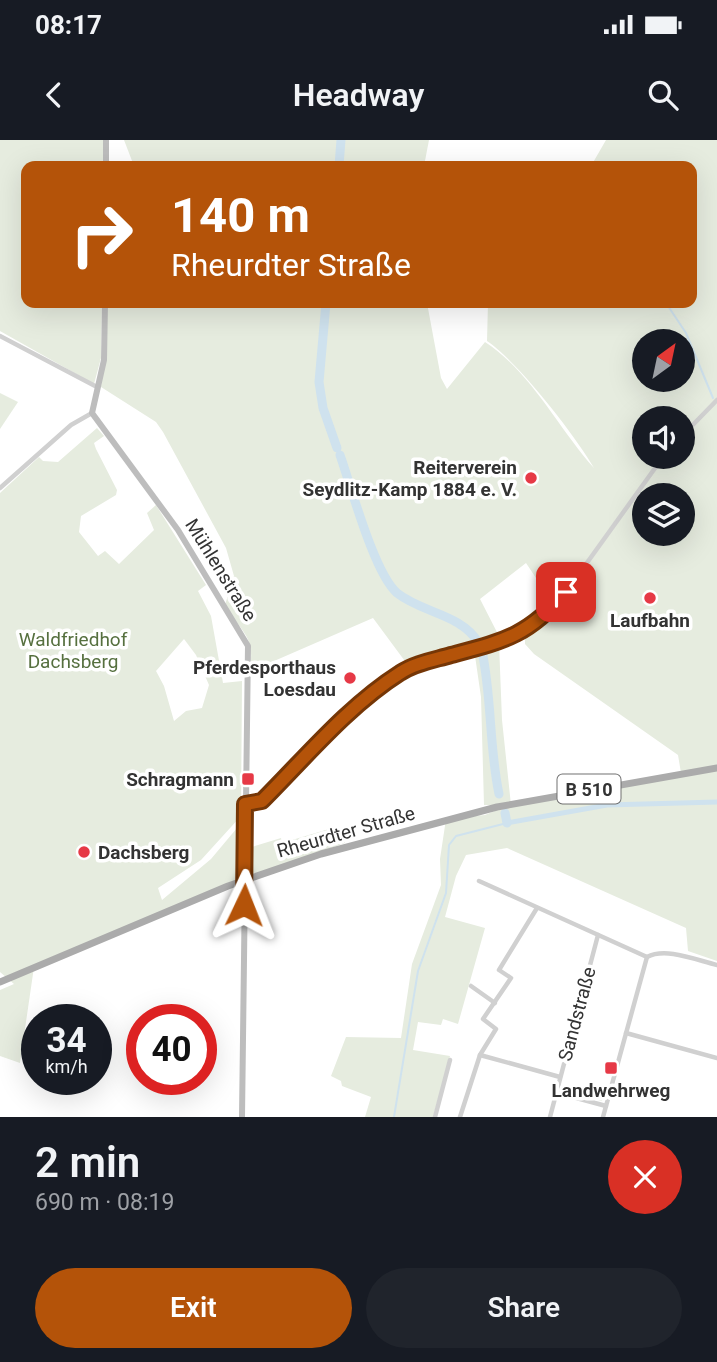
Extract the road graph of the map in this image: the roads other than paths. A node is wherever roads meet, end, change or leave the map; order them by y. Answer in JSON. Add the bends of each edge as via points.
{"nodes":[{"id":1,"x":106,"y":140,"type":"edge"},
{"id":2,"x":106,"y":161,"type":"edge"},
{"id":3,"x":105,"y":308,"type":"edge"},
{"id":4,"x":0,"y":336,"type":"edge"},
{"id":5,"x":97,"y":387,"type":"junction"},
{"id":6,"x":717,"y":400,"type":"edge"},
{"id":7,"x":92,"y":413,"type":"junction"},
{"id":8,"x":695,"y":423,"type":"edge"},
{"id":9,"x":654,"y":469,"type":"edge"},
{"id":10,"x":0,"y":488,"type":"edge"},
{"id":11,"x":717,"y":768,"type":"edge"},
{"id":12,"x":245,"y":804,"type":"junction"},
{"id":13,"x":244,"y":880,"type":"junction"},
{"id":14,"x":480,"y":881,"type":"dead end"},
{"id":15,"x":537,"y":908,"type":"junction"},
{"id":16,"x":598,"y":935,"type":"junction"},
{"id":17,"x":647,"y":957,"type":"junction"},
{"id":18,"x":717,"y":965,"type":"edge"},
{"id":19,"x":2,"y":979,"type":"edge"},
{"id":20,"x":471,"y":986,"type":"dead end"},
{"id":21,"x":495,"y":1003,"type":"junction"},
{"id":22,"x":626,"y":1033,"type":"junction"},
{"id":23,"x":480,"y":1055,"type":"junction"},
{"id":24,"x":717,"y":1058,"type":"edge"},
{"id":25,"x":450,"y":1060,"type":"dead end"},
{"id":26,"x":560,"y":1077,"type":"junction"},
{"id":27,"x":558,"y":1093,"type":"junction"},
{"id":28,"x":606,"y":1106,"type":"junction"},
{"id":29,"x":242,"y":1117,"type":"edge"},
{"id":30,"x":435,"y":1117,"type":"edge"},
{"id":31,"x":460,"y":1117,"type":"edge"},
{"id":32,"x":550,"y":1117,"type":"edge"},
{"id":33,"x":603,"y":1117,"type":"edge"}],
"edges":[{"from":1,"to":2,"type":"street"},
{"from":3,"to":5,"type":"street","via":[[104,360]]},
{"from":4,"to":5,"type":"street"},
{"from":5,"to":7,"type":"street"},
{"from":6,"to":8,"type":"street"},
{"from":7,"to":10,"type":"street","via":[[71,425]]},
{"from":7,"to":12,"type":"street","name":"Mühlenstraße","via":[[178,530],[245,637],[249,652]]},
{"from":9,"to":12,"type":"street","via":[[566,592],[536,624],[502,642],[402,672],[355,710],[262,801]]},
{"from":11,"to":13,"type":"main road","name":"Rheurdter Straße","number":"B 510","via":[[453,817]]},
{"from":12,"to":13,"type":"street","name":"Mühlenstraße"},
{"from":13,"to":19,"type":"main road","name":"Rheurdter Straße","number":"B 510"},
{"from":13,"to":29,"type":"street","name":"Mühlenstraße"},
{"from":14,"to":15,"type":"street"},
{"from":15,"to":16,"type":"street"},
{"from":15,"to":21,"type":"street","via":[[499,970],[511,978]]},
{"from":16,"to":17,"type":"street"},
{"from":16,"to":26,"type":"street","name":"Sandstraße"},
{"from":17,"to":18,"type":"street","via":[[666,953]]},
{"from":17,"to":22,"type":"street"},
{"from":20,"to":21,"type":"street"},
{"from":21,"to":23,"type":"street","via":[[483,1019],[496,1029]]},
{"from":22,"to":24,"type":"street"},
{"from":22,"to":28,"type":"street"},
{"from":23,"to":26,"type":"street"},
{"from":23,"to":31,"type":"street"},
{"from":25,"to":30,"type":"street"},
{"from":26,"to":27,"type":"street","name":"Sandstraße"},
{"from":27,"to":28,"type":"street"},
{"from":27,"to":32,"type":"street","name":"Sandstraße"},
{"from":28,"to":33,"type":"street"}]}
